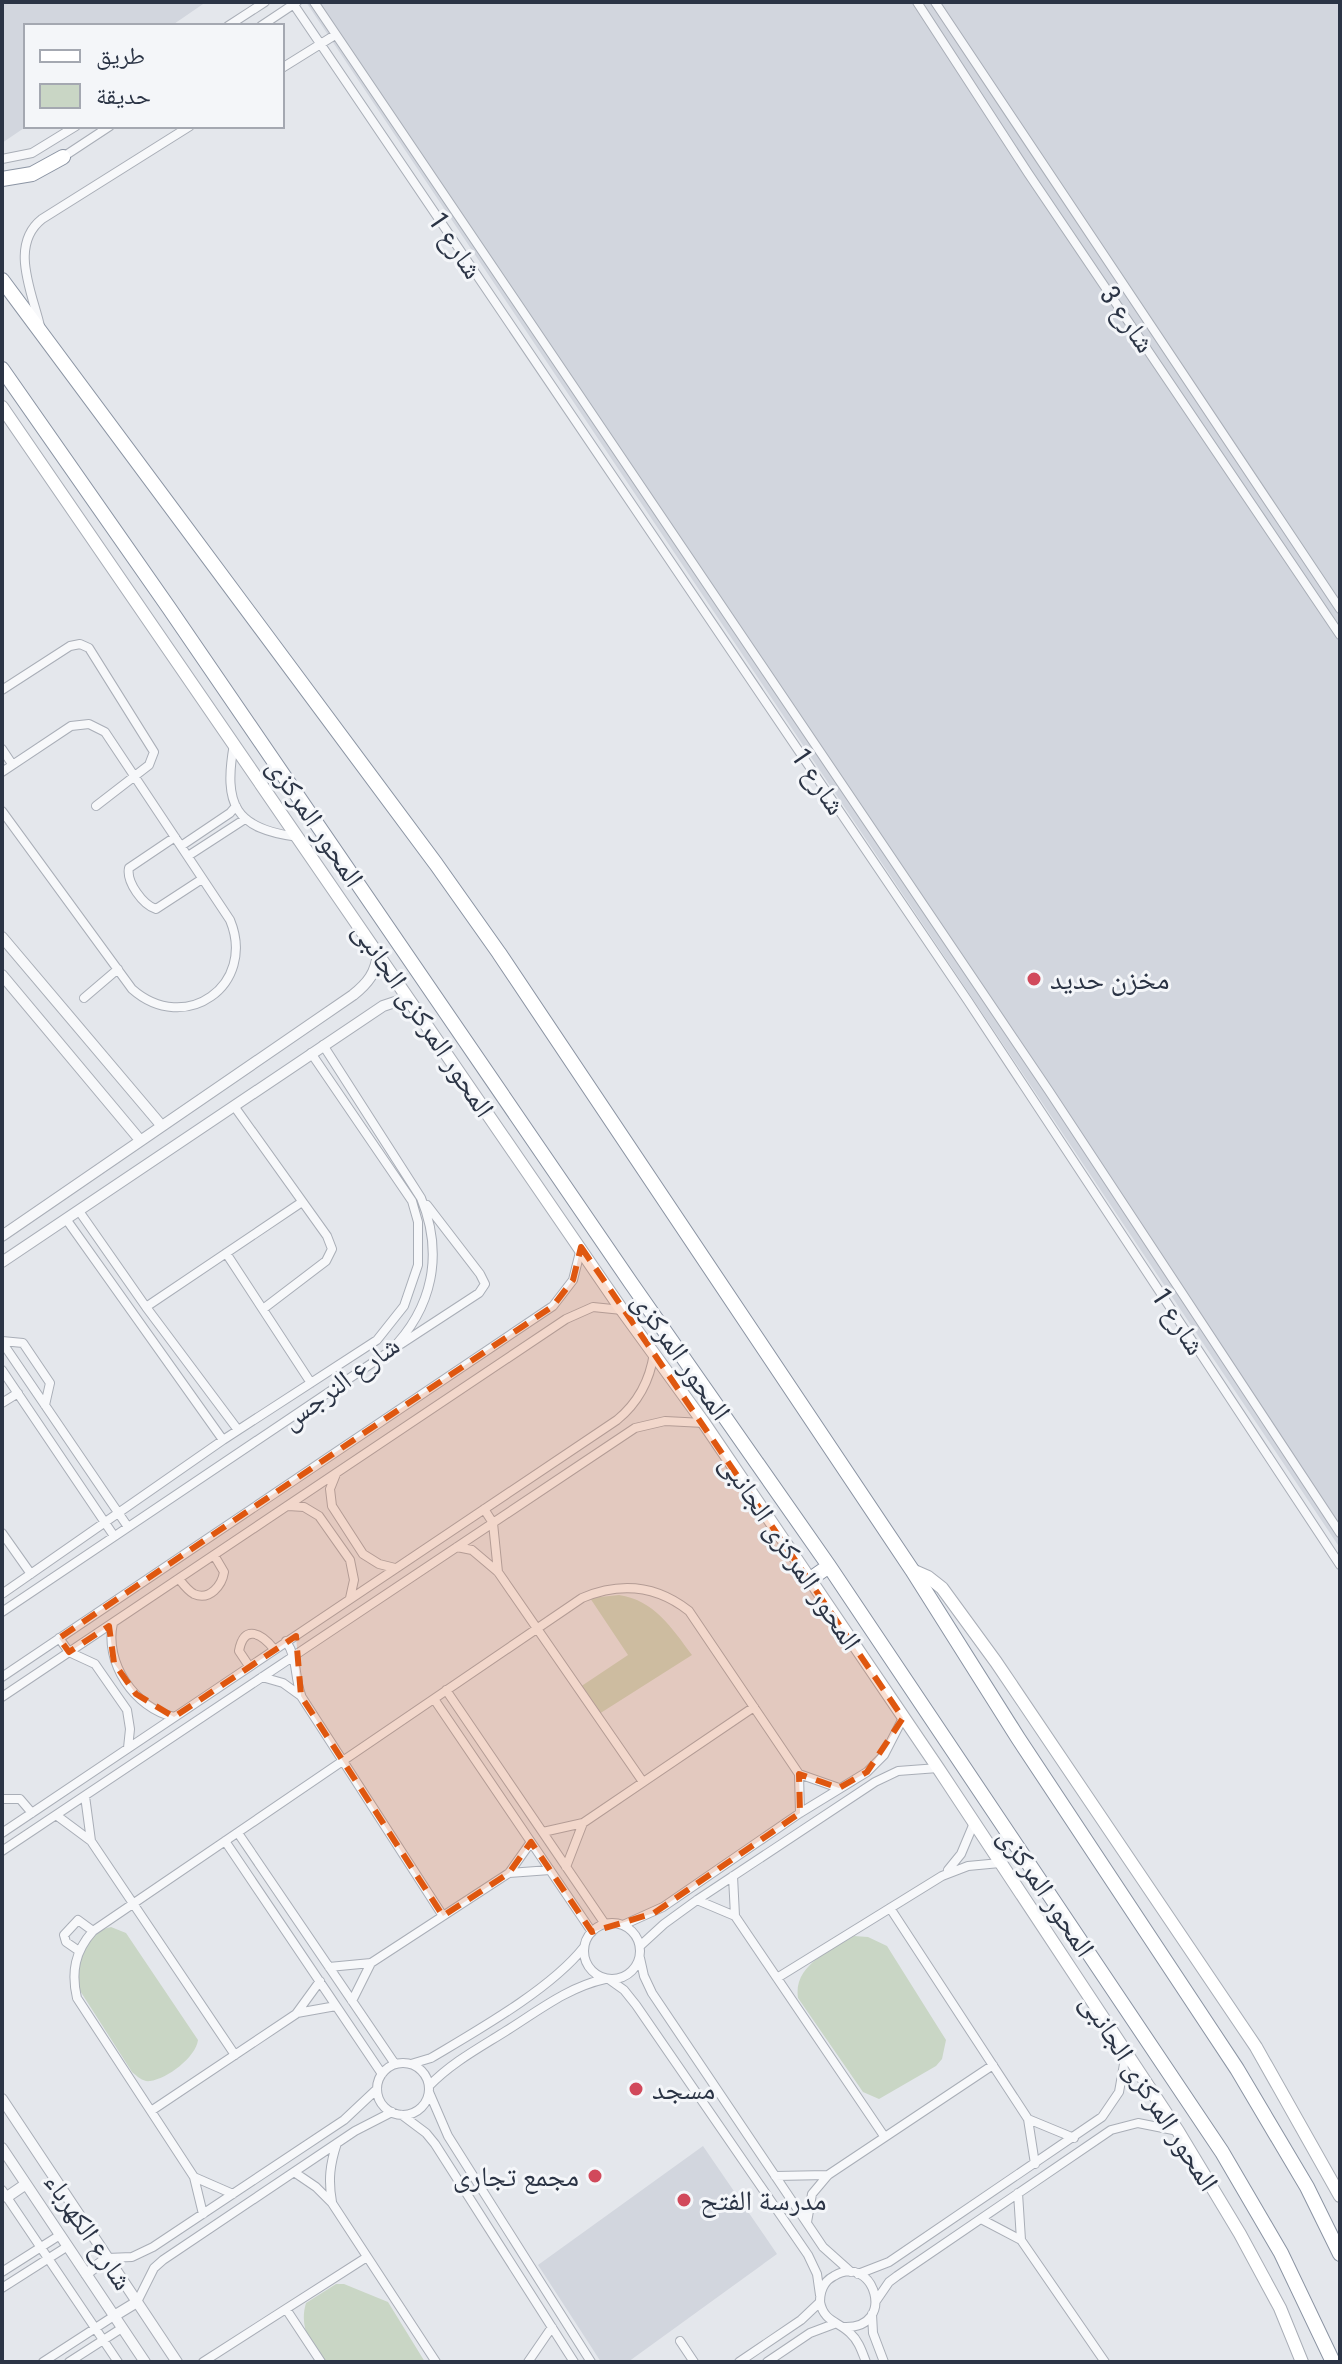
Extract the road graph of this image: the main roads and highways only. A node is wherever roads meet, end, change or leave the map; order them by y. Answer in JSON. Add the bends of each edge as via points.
{"nodes":[{"id":1,"x":63,"y":157,"type":"road end"},
{"id":2,"x":2,"y":179,"type":"edge"},
{"id":3,"x":2,"y":280,"type":"edge"},
{"id":4,"x":2,"y":369,"type":"edge"},
{"id":5,"x":2,"y":407,"type":"edge"},
{"id":6,"x":829,"y":1566,"type":"junction"},
{"id":7,"x":912,"y":1570,"type":"junction"},
{"id":8,"x":809,"y":1580,"type":"junction"},
{"id":9,"x":1340,"y":2196,"type":"edge"},
{"id":10,"x":1340,"y":2254,"type":"edge"},
{"id":11,"x":1302,"y":2362,"type":"edge"},
{"id":12,"x":1333,"y":2362,"type":"edge"}],
"edges":[{"from":1,"to":2,"type":"highway","via":[[32,174]]},
{"from":3,"to":7,"type":"highway","via":[[454,889]]},
{"from":4,"to":6,"type":"highway","name":"المحور المركزى"},
{"from":5,"to":8,"type":"main road","name":"المحور المركزى الجانبى"},
{"from":6,"to":8,"type":"highway"},
{"from":6,"to":12,"type":"highway","name":"المحور المركزى","via":[[1222,2152],[1281,2253]]},
{"from":7,"to":9,"type":"main road","via":[[942,1588],[1004,1674],[1256,2047]]},
{"from":7,"to":10,"type":"highway","via":[[1237,2069]]},
{"from":8,"to":11,"type":"main road","name":"المحور المركزى الجانبى","via":[[1178,2131],[1280,2308]]}]}
